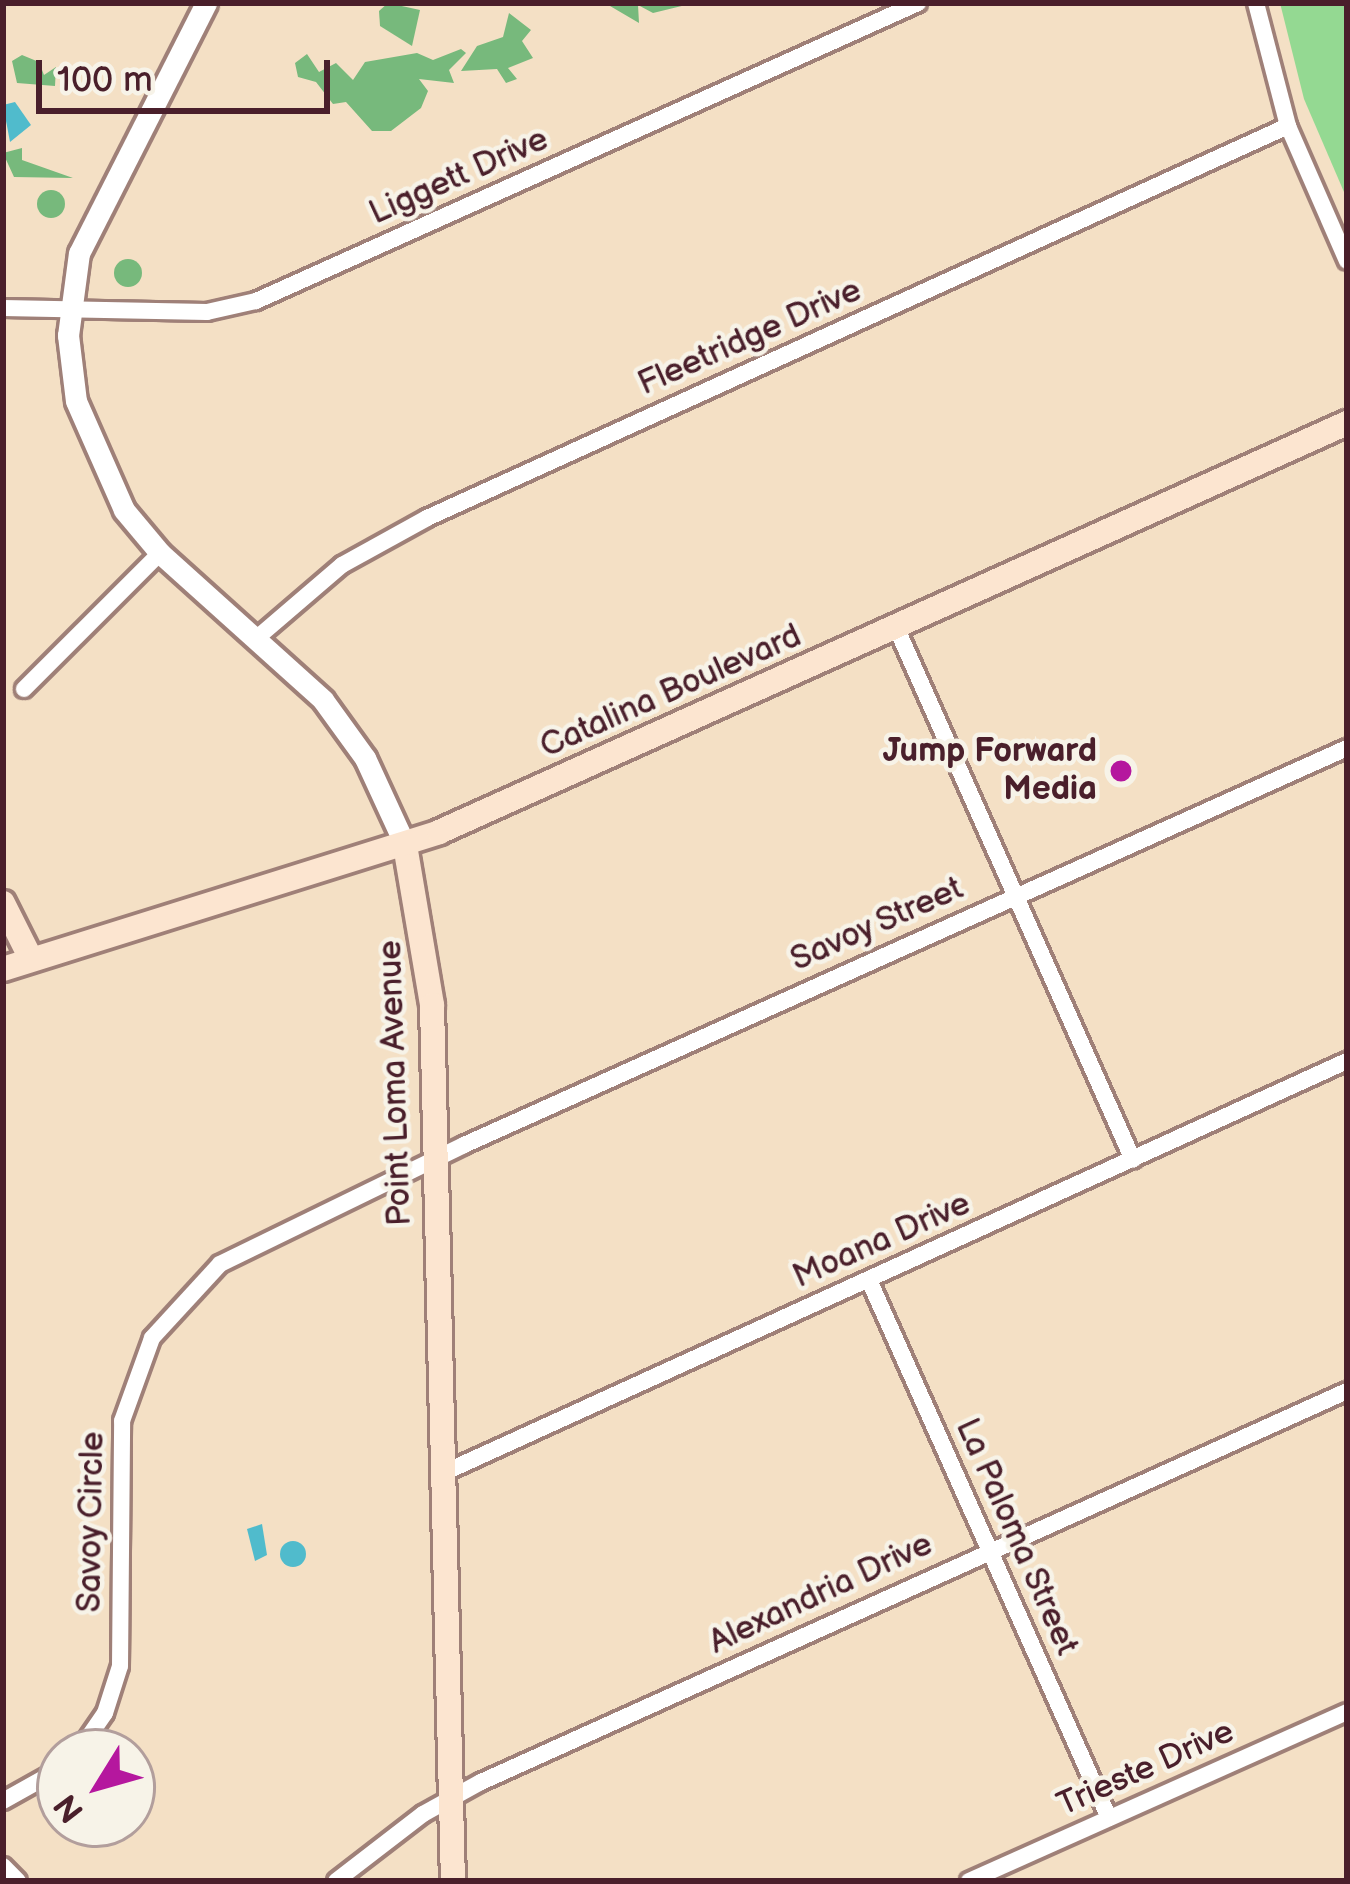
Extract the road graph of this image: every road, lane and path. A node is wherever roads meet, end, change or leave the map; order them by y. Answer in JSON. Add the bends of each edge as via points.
{"nodes":[{"id":1,"x":206,"y":3,"type":"edge"},
{"id":2,"x":919,"y":3,"type":"edge"},
{"id":3,"x":1256,"y":3,"type":"edge"},
{"id":4,"x":1288,"y":126,"type":"junction"},
{"id":5,"x":1347,"y":261,"type":"edge"},
{"id":6,"x":3,"y":308,"type":"edge"},
{"id":7,"x":69,"y":311,"type":"junction"},
{"id":8,"x":1347,"y":423,"type":"edge"},
{"id":9,"x":160,"y":553,"type":"junction"},
{"id":10,"x":896,"y":627,"type":"junction"},
{"id":11,"x":258,"y":637,"type":"junction"},
{"id":12,"x":24,"y":689,"type":"dead end"},
{"id":13,"x":1347,"y":748,"type":"edge"},
{"id":14,"x":405,"y":844,"type":"junction"},
{"id":15,"x":1016,"y":895,"type":"junction"},
{"id":16,"x":3,"y":903,"type":"edge"},
{"id":17,"x":32,"y":959,"type":"junction"},
{"id":18,"x":3,"y":969,"type":"edge"},
{"id":19,"x":1347,"y":1061,"type":"edge"},
{"id":20,"x":433,"y":1159,"type":"junction"},
{"id":21,"x":1133,"y":1160,"type":"junction"},
{"id":22,"x":869,"y":1280,"type":"junction"},
{"id":23,"x":1347,"y":1390,"type":"edge"},
{"id":24,"x":441,"y":1474,"type":"junction"},
{"id":25,"x":989,"y":1550,"type":"junction"},
{"id":26,"x":1347,"y":1712,"type":"edge"},
{"id":27,"x":95,"y":1728,"type":"edge"},
{"id":28,"x":36,"y":1783,"type":"edge"},
{"id":29,"x":450,"y":1798,"type":"junction"},
{"id":30,"x":3,"y":1802,"type":"edge"},
{"id":31,"x":1109,"y":1818,"type":"junction"},
{"id":32,"x":3,"y":1866,"type":"edge"},
{"id":33,"x":18,"y":1881,"type":"edge"},
{"id":34,"x":336,"y":1881,"type":"edge"},
{"id":35,"x":453,"y":1881,"type":"edge"},
{"id":36,"x":970,"y":1881,"type":"edge"}],
"edges":[{"from":1,"to":7,"type":"street","name":"Point Loma Avenue","via":[[94,215]]},
{"from":2,"to":7,"type":"street","name":"Liggett Drive","via":[[256,301],[207,312]]},
{"from":3,"to":4,"type":"street"},
{"from":4,"to":5,"type":"street"},
{"from":4,"to":11,"type":"street","name":"Fleetridge Drive","via":[[427,518],[342,565]]},
{"from":6,"to":7,"type":"street","name":"Liggett Drive"},
{"from":7,"to":9,"type":"street","name":"Point Loma Avenue","via":[[72,382],[86,434],[113,494]]},
{"from":8,"to":10,"type":"main road","name":"Catalina Boulevard"},
{"from":9,"to":11,"type":"street","name":"Point Loma Avenue"},
{"from":9,"to":12,"type":"street"},
{"from":10,"to":14,"type":"main road","name":"Catalina Boulevard"},
{"from":10,"to":15,"type":"street"},
{"from":11,"to":14,"type":"street","name":"Point Loma Avenue","via":[[345,728]]},
{"from":13,"to":15,"type":"street","name":"Savoy Street"},
{"from":14,"to":17,"type":"main road","name":"Catalina Boulevard"},
{"from":14,"to":20,"type":"main road","name":"Point Loma Avenue","via":[[430,974]]},
{"from":15,"to":20,"type":"street","name":"Savoy Street"},
{"from":15,"to":21,"type":"street"},
{"from":16,"to":17,"type":"main road"},
{"from":17,"to":18,"type":"main road","name":"Catalina Boulevard"},
{"from":19,"to":21,"type":"street","name":"Moana Drive"},
{"from":20,"to":24,"type":"main road","name":"Point Loma Avenue"},
{"from":20,"to":27,"type":"street","name":"Savoy Circle","via":[[232,1256],[152,1338],[116,1460],[120,1666]]},
{"from":21,"to":22,"type":"street","name":"Moana Drive"},
{"from":22,"to":24,"type":"street","name":"Moana Drive"},
{"from":22,"to":25,"type":"street","name":"La Paloma Street"},
{"from":23,"to":25,"type":"street","name":"Alexandria Drive"},
{"from":24,"to":29,"type":"main road","name":"Point Loma Avenue"},
{"from":25,"to":29,"type":"street","name":"Alexandria Drive"},
{"from":25,"to":31,"type":"street","name":"La Paloma Street"},
{"from":26,"to":31,"type":"street","name":"Trieste Drive"},
{"from":28,"to":30,"type":"street"},
{"from":29,"to":34,"type":"street","name":"Alexandria Drive"},
{"from":29,"to":35,"type":"main road","name":"Point Loma Avenue"},
{"from":31,"to":36,"type":"street","name":"Trieste Drive"},
{"from":32,"to":33,"type":"street"}]}
